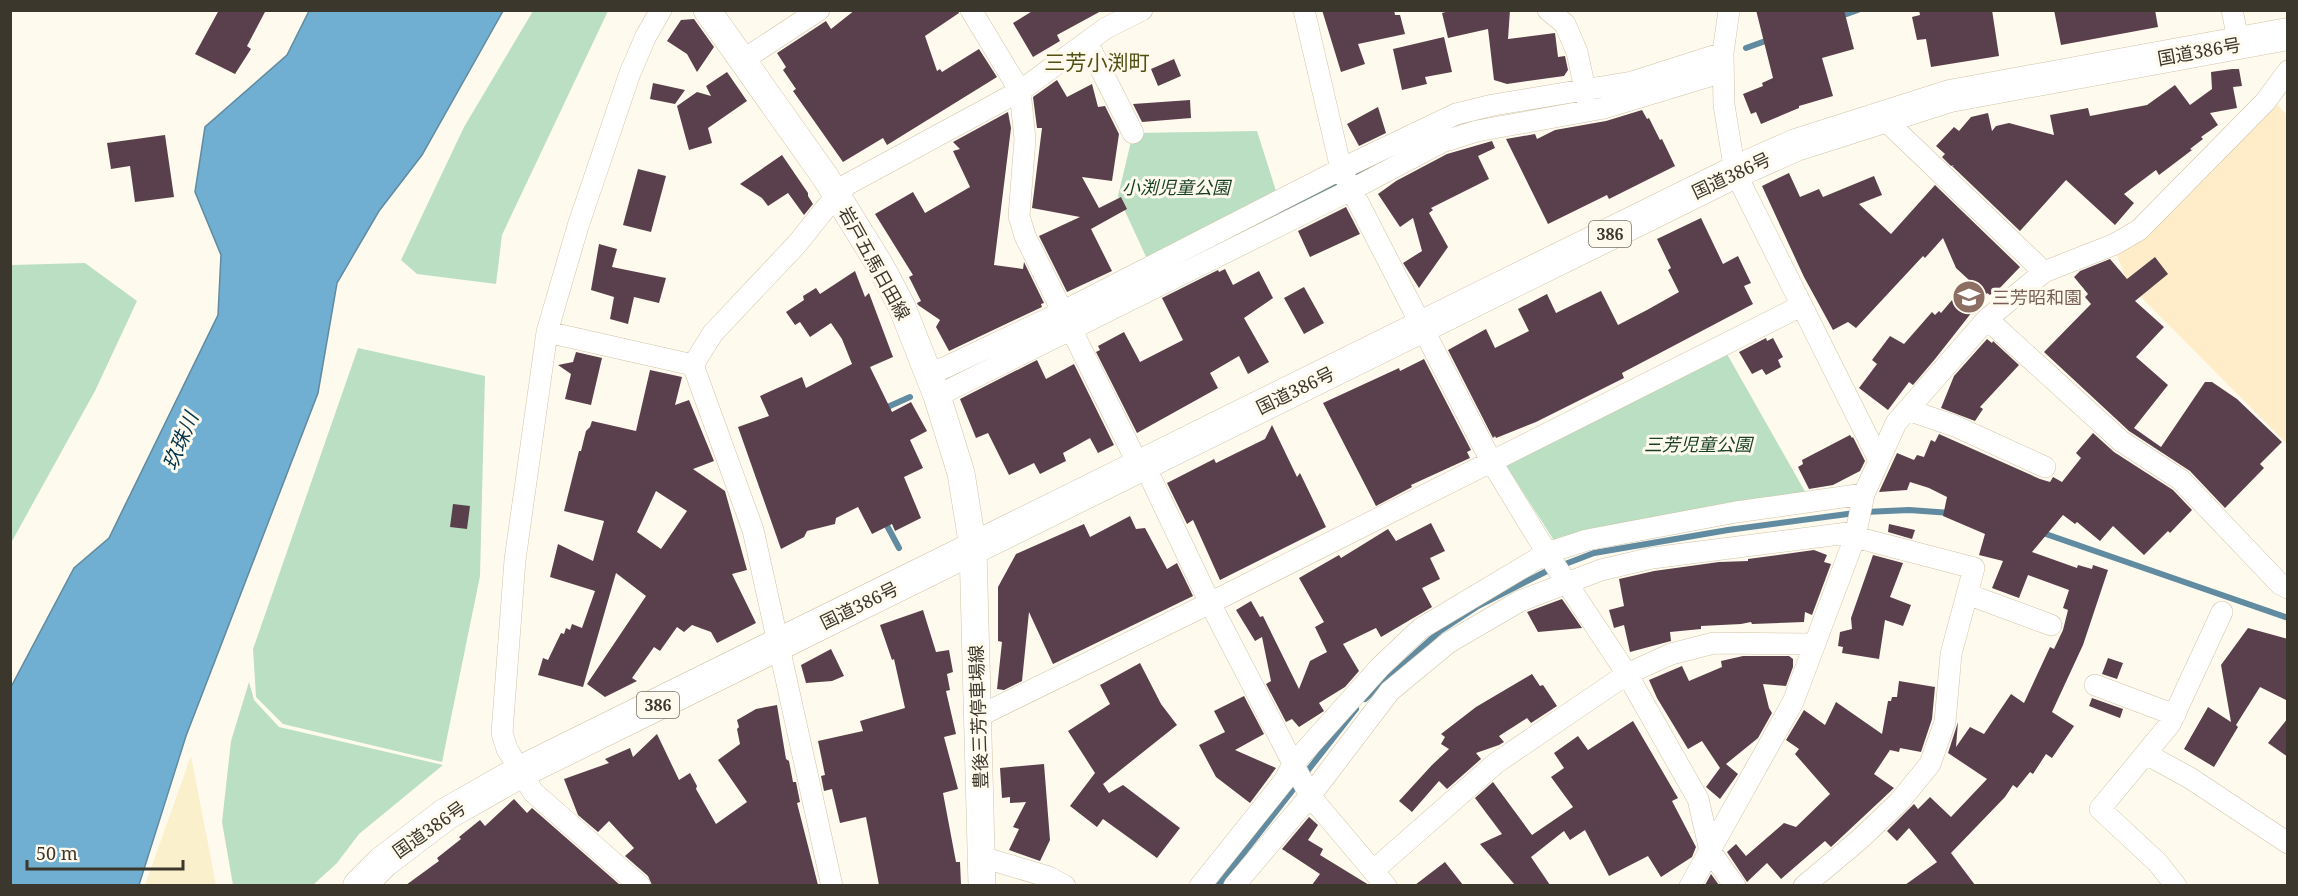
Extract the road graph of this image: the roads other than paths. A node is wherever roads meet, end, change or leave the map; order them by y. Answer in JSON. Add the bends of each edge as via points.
{"nodes":[{"id":1,"x":661,"y":10,"type":"edge"},
{"id":2,"x":707,"y":10,"type":"edge"},
{"id":3,"x":819,"y":10,"type":"edge"},
{"id":4,"x":971,"y":10,"type":"edge"},
{"id":5,"x":1142,"y":10,"type":"edge"},
{"id":6,"x":1304,"y":10,"type":"edge"},
{"id":7,"x":1548,"y":10,"type":"edge"},
{"id":8,"x":1729,"y":10,"type":"edge"},
{"id":9,"x":2232,"y":10,"type":"edge"},
{"id":10,"x":1101,"y":19,"type":"edge"},
{"id":11,"x":2288,"y":34,"type":"edge"},
{"id":12,"x":1087,"y":42,"type":"junction"},
{"id":13,"x":2239,"y":44,"type":"junction"},
{"id":14,"x":743,"y":60,"type":"junction"},
{"id":15,"x":1723,"y":62,"type":"junction"},
{"id":16,"x":2288,"y":71,"type":"edge"},
{"id":17,"x":1020,"y":91,"type":"junction"},
{"id":18,"x":1587,"y":101,"type":"junction"},
{"id":19,"x":1881,"y":116,"type":"junction"},
{"id":20,"x":1133,"y":133,"type":"dead end"},
{"id":21,"x":1341,"y":169,"type":"junction"},
{"id":22,"x":1735,"y":172,"type":"junction"},
{"id":23,"x":1352,"y":189,"type":"junction"},
{"id":24,"x":837,"y":197,"type":"junction"},
{"id":25,"x":2044,"y":272,"type":"junction"},
{"id":26,"x":1801,"y":306,"type":"junction"},
{"id":27,"x":1987,"y":319,"type":"junction"},
{"id":28,"x":1066,"y":321,"type":"junction"},
{"id":29,"x":1422,"y":328,"type":"junction"},
{"id":30,"x":548,"y":332,"type":"junction"},
{"id":31,"x":693,"y":365,"type":"junction"},
{"id":32,"x":933,"y":384,"type":"junction"},
{"id":33,"x":1908,"y":410,"type":"junction"},
{"id":34,"x":1879,"y":460,"type":"junction"},
{"id":35,"x":1491,"y":461,"type":"junction"},
{"id":36,"x":1142,"y":465,"type":"junction"},
{"id":37,"x":2045,"y":467,"type":"dead end"},
{"id":38,"x":1864,"y":494,"type":"junction"},
{"id":39,"x":1855,"y":534,"type":"junction"},
{"id":40,"x":973,"y":548,"type":"junction"},
{"id":41,"x":1547,"y":553,"type":"junction"},
{"id":42,"x":1566,"y":582,"type":"junction"},
{"id":43,"x":2288,"y":588,"type":"edge"},
{"id":44,"x":1967,"y":594,"type":"junction"},
{"id":45,"x":1210,"y":603,"type":"junction"},
{"id":46,"x":2222,"y":612,"type":"dead end"},
{"id":47,"x":2051,"y":625,"type":"dead end"},
{"id":48,"x":778,"y":644,"type":"junction"},
{"id":49,"x":1815,"y":644,"type":"junction"},
{"id":50,"x":1627,"y":674,"type":"junction"},
{"id":51,"x":2095,"y":685,"type":"dead end"},
{"id":52,"x":2175,"y":715,"type":"junction"},
{"id":53,"x":978,"y":717,"type":"junction"},
{"id":54,"x":2146,"y":754,"type":"junction"},
{"id":55,"x":1293,"y":764,"type":"junction"},
{"id":56,"x":520,"y":772,"type":"junction"},
{"id":57,"x":1310,"y":796,"type":"junction"},
{"id":58,"x":2288,"y":843,"type":"edge"},
{"id":59,"x":1710,"y":851,"type":"junction"},
{"id":60,"x":982,"y":858,"type":"junction"},
{"id":61,"x":1380,"y":878,"type":"edge"},
{"id":62,"x":358,"y":885,"type":"edge"},
{"id":63,"x":640,"y":885,"type":"edge"},
{"id":64,"x":832,"y":885,"type":"edge"},
{"id":65,"x":982,"y":885,"type":"edge"},
{"id":66,"x":1065,"y":885,"type":"edge"},
{"id":67,"x":1200,"y":885,"type":"edge"},
{"id":68,"x":1234,"y":885,"type":"edge"},
{"id":69,"x":1690,"y":885,"type":"edge"},
{"id":70,"x":1735,"y":885,"type":"edge"},
{"id":71,"x":1804,"y":885,"type":"edge"},
{"id":72,"x":2176,"y":885,"type":"edge"}],
"edges":[{"from":1,"to":30,"type":"street","via":[[630,73],[578,226]]},
{"from":2,"to":14,"type":"main road","name":"岩戸五馬日田線"},
{"from":3,"to":14,"type":"street"},
{"from":4,"to":17,"type":"street"},
{"from":5,"to":10,"type":"street"},
{"from":6,"to":21,"type":"street"},
{"from":7,"to":18,"type":"street","via":[[1565,24],[1577,52]]},
{"from":8,"to":15,"type":"street"},
{"from":9,"to":13,"type":"street"},
{"from":10,"to":12,"type":"street"},
{"from":11,"to":13,"type":"highway","name":"国道386号","number":"386"},
{"from":12,"to":17,"type":"street"},
{"from":12,"to":20,"type":"street"},
{"from":13,"to":19,"type":"highway","name":"国道386号","number":"386","via":[[1950,96]]},
{"from":14,"to":24,"type":"main road","name":"岩戸五馬日田線"},
{"from":15,"to":18,"type":"street","via":[[1632,82]]},
{"from":15,"to":22,"type":"street","via":[[1724,105]]},
{"from":16,"to":25,"type":"street","via":[[2265,102],[2139,230],[2115,244]]},
{"from":17,"to":24,"type":"street","via":[[848,184]]},
{"from":17,"to":28,"type":"street","via":[[1025,139],[1019,216]]},
{"from":18,"to":21,"type":"street","via":[[1493,105],[1456,114]]},
{"from":18,"to":23,"type":"street","via":[[1442,142]]},
{"from":19,"to":22,"type":"highway","name":"国道386号","number":"386","via":[[1796,145]]},
{"from":19,"to":25,"type":"street"},
{"from":21,"to":23,"type":"street"},
{"from":21,"to":28,"type":"street"},
{"from":22,"to":26,"type":"street"},
{"from":22,"to":29,"type":"highway","name":"国道386号","number":"386"},
{"from":23,"to":28,"type":"street"},
{"from":23,"to":29,"type":"street"},
{"from":24,"to":31,"type":"street","via":[[713,333]]},
{"from":24,"to":32,"type":"main road","name":"岩戸五馬日田線","via":[[902,307]]},
{"from":25,"to":27,"type":"street"},
{"from":26,"to":34,"type":"street"},
{"from":26,"to":35,"type":"street"},
{"from":27,"to":33,"type":"street"},
{"from":27,"to":43,"type":"street","via":[[2121,441],[2181,480],[2243,547]]},
{"from":28,"to":32,"type":"street","via":[[944,368]]},
{"from":28,"to":36,"type":"street"},
{"from":29,"to":35,"type":"street"},
{"from":29,"to":36,"type":"highway","name":"国道386号","number":"386"},
{"from":30,"to":31,"type":"street"},
{"from":30,"to":56,"type":"street","via":[[515,560],[502,733]]},
{"from":31,"to":48,"type":"street","via":[[753,530]]},
{"from":32,"to":40,"type":"main road","name":"岩戸五馬日田線","via":[[961,472]]},
{"from":33,"to":34,"type":"street","via":[[1896,423]]},
{"from":33,"to":37,"type":"street","via":[[1955,426]]},
{"from":34,"to":38,"type":"street"},
{"from":35,"to":41,"type":"street"},
{"from":35,"to":45,"type":"street"},
{"from":36,"to":40,"type":"highway","name":"国道386号","number":"386"},
{"from":36,"to":45,"type":"street"},
{"from":38,"to":39,"type":"street"},
{"from":38,"to":41,"type":"street","via":[[1713,516],[1587,540]]},
{"from":39,"to":42,"type":"street","via":[[1652,558]]},
{"from":39,"to":44,"type":"street","via":[[1974,568]]},
{"from":39,"to":49,"type":"street"},
{"from":40,"to":48,"type":"highway","name":"国道386号","number":"386"},
{"from":40,"to":53,"type":"main road","name":"豊後三芳停車場線"},
{"from":41,"to":42,"type":"street"},
{"from":41,"to":55,"type":"street","via":[[1420,629]]},
{"from":42,"to":50,"type":"street"},
{"from":42,"to":57,"type":"street","via":[[1520,601],[1448,643],[1390,691]]},
{"from":44,"to":47,"type":"street"},
{"from":44,"to":71,"type":"street","via":[[1951,654],[1945,722],[1930,764],[1899,802]]},
{"from":45,"to":53,"type":"street"},
{"from":45,"to":55,"type":"street"},
{"from":46,"to":52,"type":"street"},
{"from":48,"to":56,"type":"highway","name":"国道386号","number":"386"},
{"from":48,"to":64,"type":"street"},
{"from":49,"to":50,"type":"street","via":[[1714,643],[1671,654]]},
{"from":49,"to":59,"type":"street","via":[[1793,702]]},
{"from":50,"to":59,"type":"street","via":[[1698,799]]},
{"from":50,"to":61,"type":"street","via":[[1496,763]]},
{"from":51,"to":52,"type":"street"},
{"from":52,"to":54,"type":"street"},
{"from":53,"to":60,"type":"main road","name":"豊後三芳停車場線"},
{"from":54,"to":58,"type":"street","via":[[2190,778]]},
{"from":54,"to":72,"type":"street","via":[[2100,810],[2158,862]]},
{"from":55,"to":57,"type":"street"},
{"from":55,"to":67,"type":"street"},
{"from":56,"to":62,"type":"highway","name":"国道386号","number":"386","via":[[446,814]]},
{"from":56,"to":63,"type":"street","via":[[533,792]]},
{"from":57,"to":61,"type":"street"},
{"from":57,"to":68,"type":"street"},
{"from":59,"to":69,"type":"street"},
{"from":59,"to":70,"type":"street"},
{"from":60,"to":65,"type":"main road","name":"豊後三芳停車場線"},
{"from":60,"to":66,"type":"street"}]}
